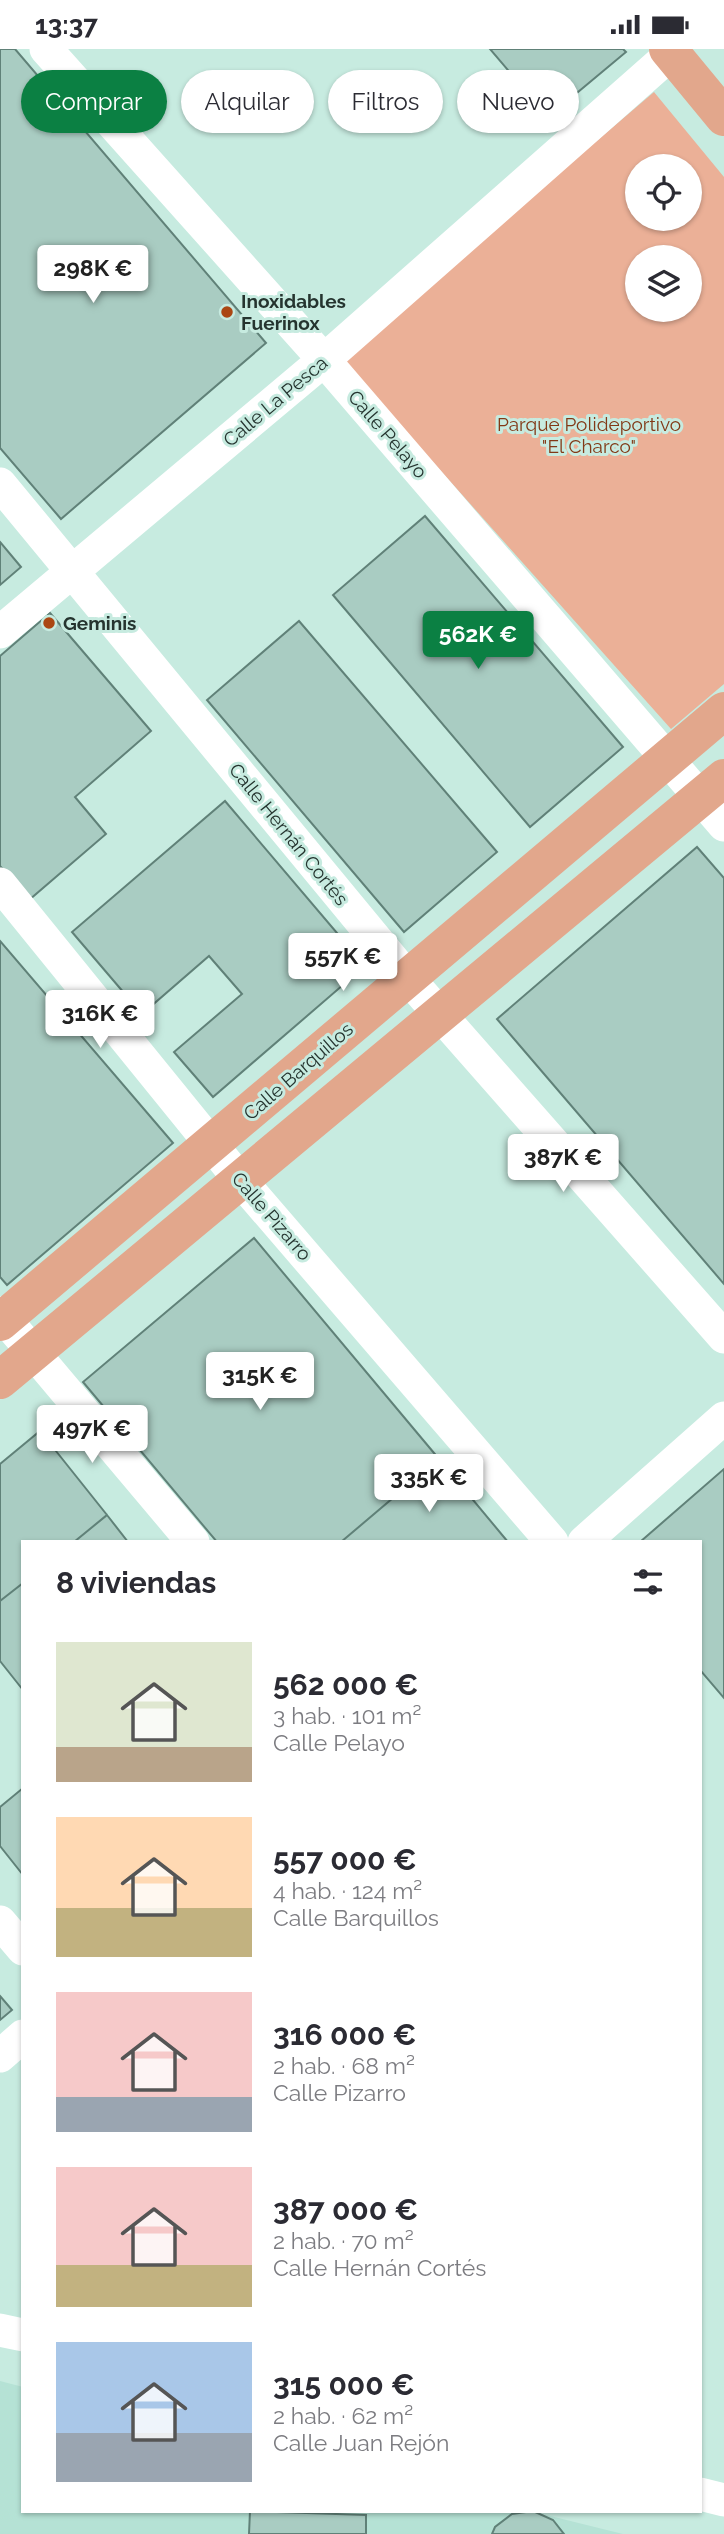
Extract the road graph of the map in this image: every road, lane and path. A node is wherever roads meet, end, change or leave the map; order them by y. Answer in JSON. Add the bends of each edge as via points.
{"nodes":[{"id":1,"x":46,"y":49,"type":"edge"},
{"id":2,"x":670,"y":51,"type":"edge"},
{"id":3,"x":724,"y":117,"type":"edge"},
{"id":4,"x":324,"y":360,"type":"junction"},
{"id":5,"x":0,"y":484,"type":"edge"},
{"id":6,"x":73,"y":570,"type":"junction"},
{"id":7,"x":0,"y":632,"type":"edge"},
{"id":8,"x":724,"y":711,"type":"edge"},
{"id":9,"x":667,"y":761,"type":"junction"},
{"id":10,"x":716,"y":800,"type":"edge"},
{"id":11,"x":0,"y":884,"type":"edge"},
{"id":12,"x":407,"y":977,"type":"junction"},
{"id":13,"x":442,"y":1015,"type":"junction"},
{"id":14,"x":212,"y":1145,"type":"junction"},
{"id":15,"x":242,"y":1181,"type":"junction"},
{"id":16,"x":2,"y":1318,"type":"edge"},
{"id":17,"x":724,"y":1336,"type":"edge"},
{"id":18,"x":34,"y":1352,"type":"junction"},
{"id":19,"x":0,"y":1380,"type":"edge"},
{"id":20,"x":724,"y":1418,"type":"edge"},
{"id":21,"x":191,"y":1540,"type":"edge"},
{"id":22,"x":550,"y":1540,"type":"edge"},
{"id":23,"x":586,"y":1540,"type":"edge"},
{"id":24,"x":0,"y":1922,"type":"edge"},
{"id":25,"x":21,"y":1947,"type":"edge"},
{"id":26,"x":21,"y":2038,"type":"edge"},
{"id":27,"x":0,"y":2056,"type":"edge"},
{"id":28,"x":0,"y":2330,"type":"edge"},
{"id":29,"x":21,"y":2335,"type":"edge"},
{"id":30,"x":702,"y":2494,"type":"edge"},
{"id":31,"x":724,"y":2500,"type":"edge"}],
"edges":[{"from":1,"to":4,"type":"street","name":"Calle Pelayo"},
{"from":2,"to":3,"type":"main road"},
{"from":2,"to":4,"type":"street","name":"Calle La Pesca"},
{"from":4,"to":6,"type":"street","name":"Calle La Pesca"},
{"from":4,"to":9,"type":"street","name":"Calle Pelayo"},
{"from":5,"to":6,"type":"street","name":"Calle Hernán Cortés"},
{"from":6,"to":7,"type":"street","name":"Calle La Pesca"},
{"from":6,"to":12,"type":"street","name":"Calle Hernán Cortés"},
{"from":8,"to":9,"type":"main road","name":"Calle Barquillos"},
{"from":9,"to":10,"type":"street","name":"Calle Pelayo"},
{"from":9,"to":12,"type":"main road","name":"Calle Barquillos"},
{"from":10,"to":13,"type":"main road"},
{"from":11,"to":14,"type":"street","name":"Calle Pizarro"},
{"from":12,"to":13,"type":"street","name":"Calle Hernán Cortés"},
{"from":12,"to":14,"type":"main road","name":"Calle Barquillos"},
{"from":13,"to":15,"type":"main road"},
{"from":13,"to":17,"type":"street","name":"Calle Hernán Cortés"},
{"from":14,"to":15,"type":"street","name":"Calle Pizarro"},
{"from":14,"to":16,"type":"main road","name":"Calle Barquillos"},
{"from":15,"to":18,"type":"main road"},
{"from":15,"to":22,"type":"street","name":"Calle Pizarro"},
{"from":16,"to":18,"type":"street"},
{"from":18,"to":19,"type":"main road"},
{"from":18,"to":21,"type":"street"},
{"from":20,"to":23,"type":"street"},
{"from":24,"to":25,"type":"street"},
{"from":26,"to":27,"type":"street"},
{"from":28,"to":29,"type":"street"},
{"from":30,"to":31,"type":"street"}]}
